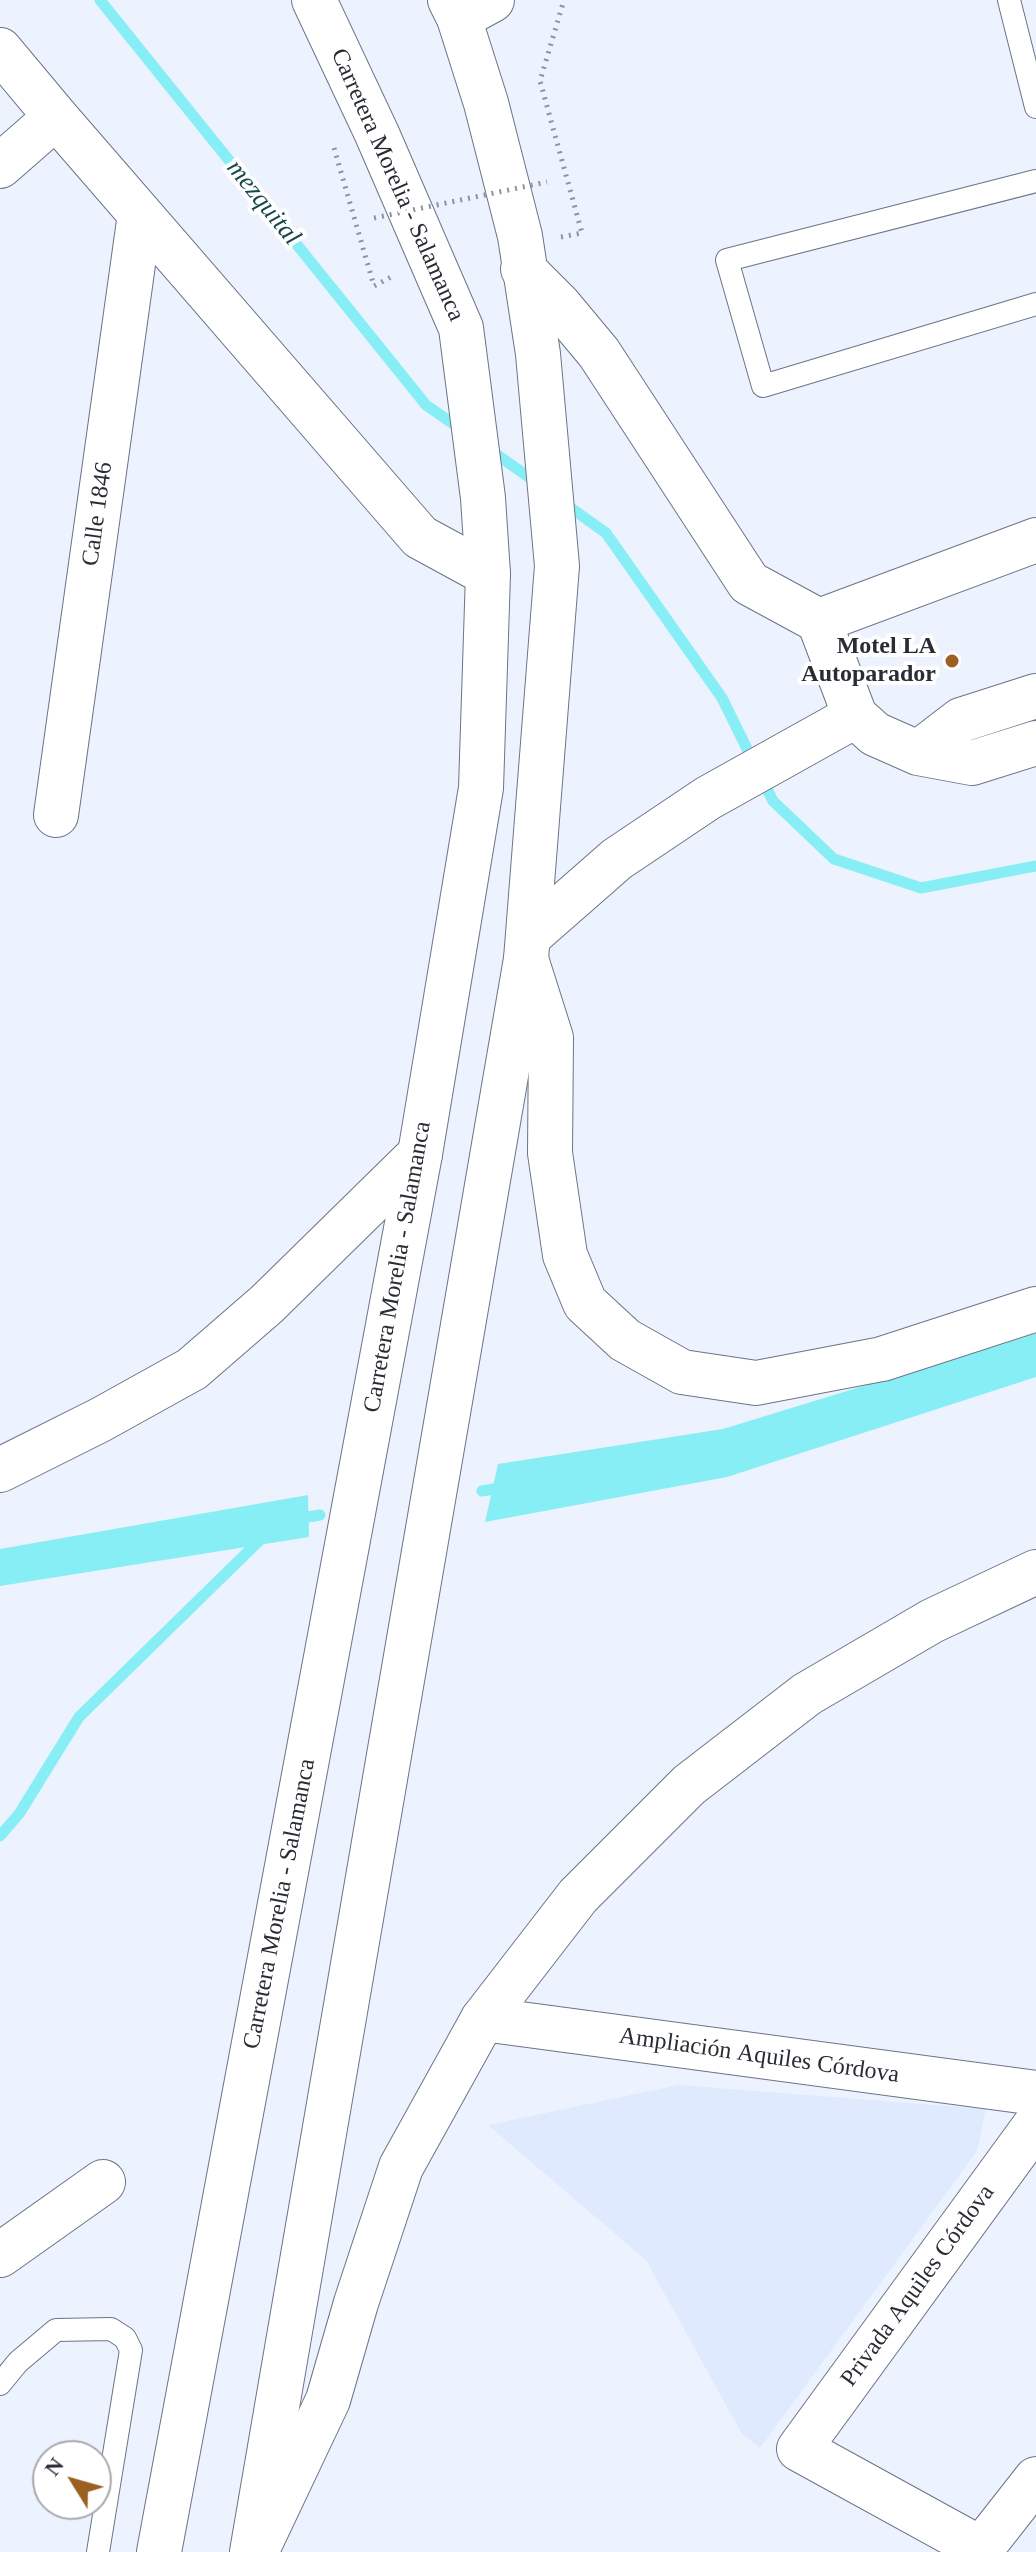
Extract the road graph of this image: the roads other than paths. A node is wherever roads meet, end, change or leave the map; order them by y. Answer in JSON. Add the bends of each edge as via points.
{"nodes":[{"id":1,"x":314,"y":0,"type":"edge"},
{"id":2,"x":1009,"y":0,"type":"edge"},
{"id":3,"x":467,"y":6,"type":"edge"},
{"id":4,"x":0,"y":50,"type":"edge"},
{"id":5,"x":1036,"y":107,"type":"edge"},
{"id":6,"x":56,"y":117,"type":"junction"},
{"id":7,"x":0,"y":166,"type":"edge"},
{"id":8,"x":1036,"y":181,"type":"edge"},
{"id":9,"x":140,"y":214,"type":"junction"},
{"id":10,"x":523,"y":269,"type":"junction"},
{"id":11,"x":1036,"y":304,"type":"edge"},
{"id":12,"x":1036,"y":540,"type":"edge"},
{"id":13,"x":488,"y":574,"type":"junction"},
{"id":14,"x":819,"y":621,"type":"junction"},
{"id":15,"x":1036,"y":696,"type":"edge"},
{"id":16,"x":855,"y":716,"type":"junction"},
{"id":17,"x":1036,"y":743,"type":"edge"},
{"id":18,"x":918,"y":753,"type":"junction"},
{"id":19,"x":56,"y":815,"type":"dead end"},
{"id":20,"x":527,"y":948,"type":"junction"},
{"id":21,"x":420,"y":1154,"type":"junction"},
{"id":22,"x":1036,"y":1309,"type":"edge"},
{"id":23,"x":0,"y":1470,"type":"edge"},
{"id":24,"x":1036,"y":1572,"type":"edge"},
{"id":25,"x":483,"y":2019,"type":"junction"},
{"id":26,"x":1036,"y":2093,"type":"edge"},
{"id":27,"x":1036,"y":2124,"type":"edge"},
{"id":28,"x":103,"y":2182,"type":"dead end"},
{"id":29,"x":0,"y":2255,"type":"edge"},
{"id":30,"x":0,"y":2384,"type":"edge"},
{"id":31,"x":1036,"y":2479,"type":"edge"},
{"id":32,"x":98,"y":2552,"type":"edge"},
{"id":33,"x":159,"y":2552,"type":"edge"},
{"id":34,"x":254,"y":2552,"type":"edge"}],
"edges":[{"from":1,"to":13,"type":"main road","name":"Carretera Morelia - Salamanca","via":[[461,328]]},
{"from":2,"to":5,"type":"lane"},
{"from":3,"to":10,"type":"main road"},
{"from":4,"to":6,"type":"main road"},
{"from":6,"to":7,"type":"main road"},
{"from":6,"to":9,"type":"main road"},
{"from":8,"to":11,"type":"lane","via":[[727,260],[763,386]]},
{"from":9,"to":13,"type":"main road","via":[[420,537]]},
{"from":9,"to":19,"type":"main road","name":"Calle 1846"},
{"from":10,"to":14,"type":"main road","via":[[599,353],[749,583]]},
{"from":10,"to":20,"type":"main road","via":[[538,354],[557,566]]},
{"from":12,"to":14,"type":"main road"},
{"from":13,"to":21,"type":"main road","name":"Carretera Morelia - Salamanca","via":[[481,788]]},
{"from":14,"to":16,"type":"main road"},
{"from":15,"to":18,"type":"main road","via":[[961,720]]},
{"from":16,"to":18,"type":"main road","via":[[875,734]]},
{"from":16,"to":20,"type":"main road","via":[[718,792],[617,859]]},
{"from":17,"to":18,"type":"main road","via":[[972,763]]},
{"from":20,"to":22,"type":"main road","via":[[551,1038],[550,1153],[565,1255],[585,1303],[625,1340],[682,1372],[756,1383],[882,1359]]},
{"from":20,"to":34,"type":"main road"},
{"from":21,"to":23,"type":"main road","via":[[267,1304],[192,1369]]},
{"from":21,"to":33,"type":"main road","name":"Carretera Morelia - Salamanca"},
{"from":24,"to":25,"type":"main road","via":[[932,1621],[807,1694],[689,1785],[578,1896]]},
{"from":25,"to":26,"type":"main road","name":"Ampliación Aquiles Córdova"},
{"from":25,"to":34,"type":"main road","via":[[401,2167],[328,2400]]},
{"from":27,"to":31,"type":"main road","name":"Privada Aquiles Córdova","via":[[799,2449],[981,2549]]},
{"from":28,"to":29,"type":"main road"},
{"from":30,"to":32,"type":"lane","via":[[56,2330],[111,2329],[125,2338],[131,2350]]}]}
